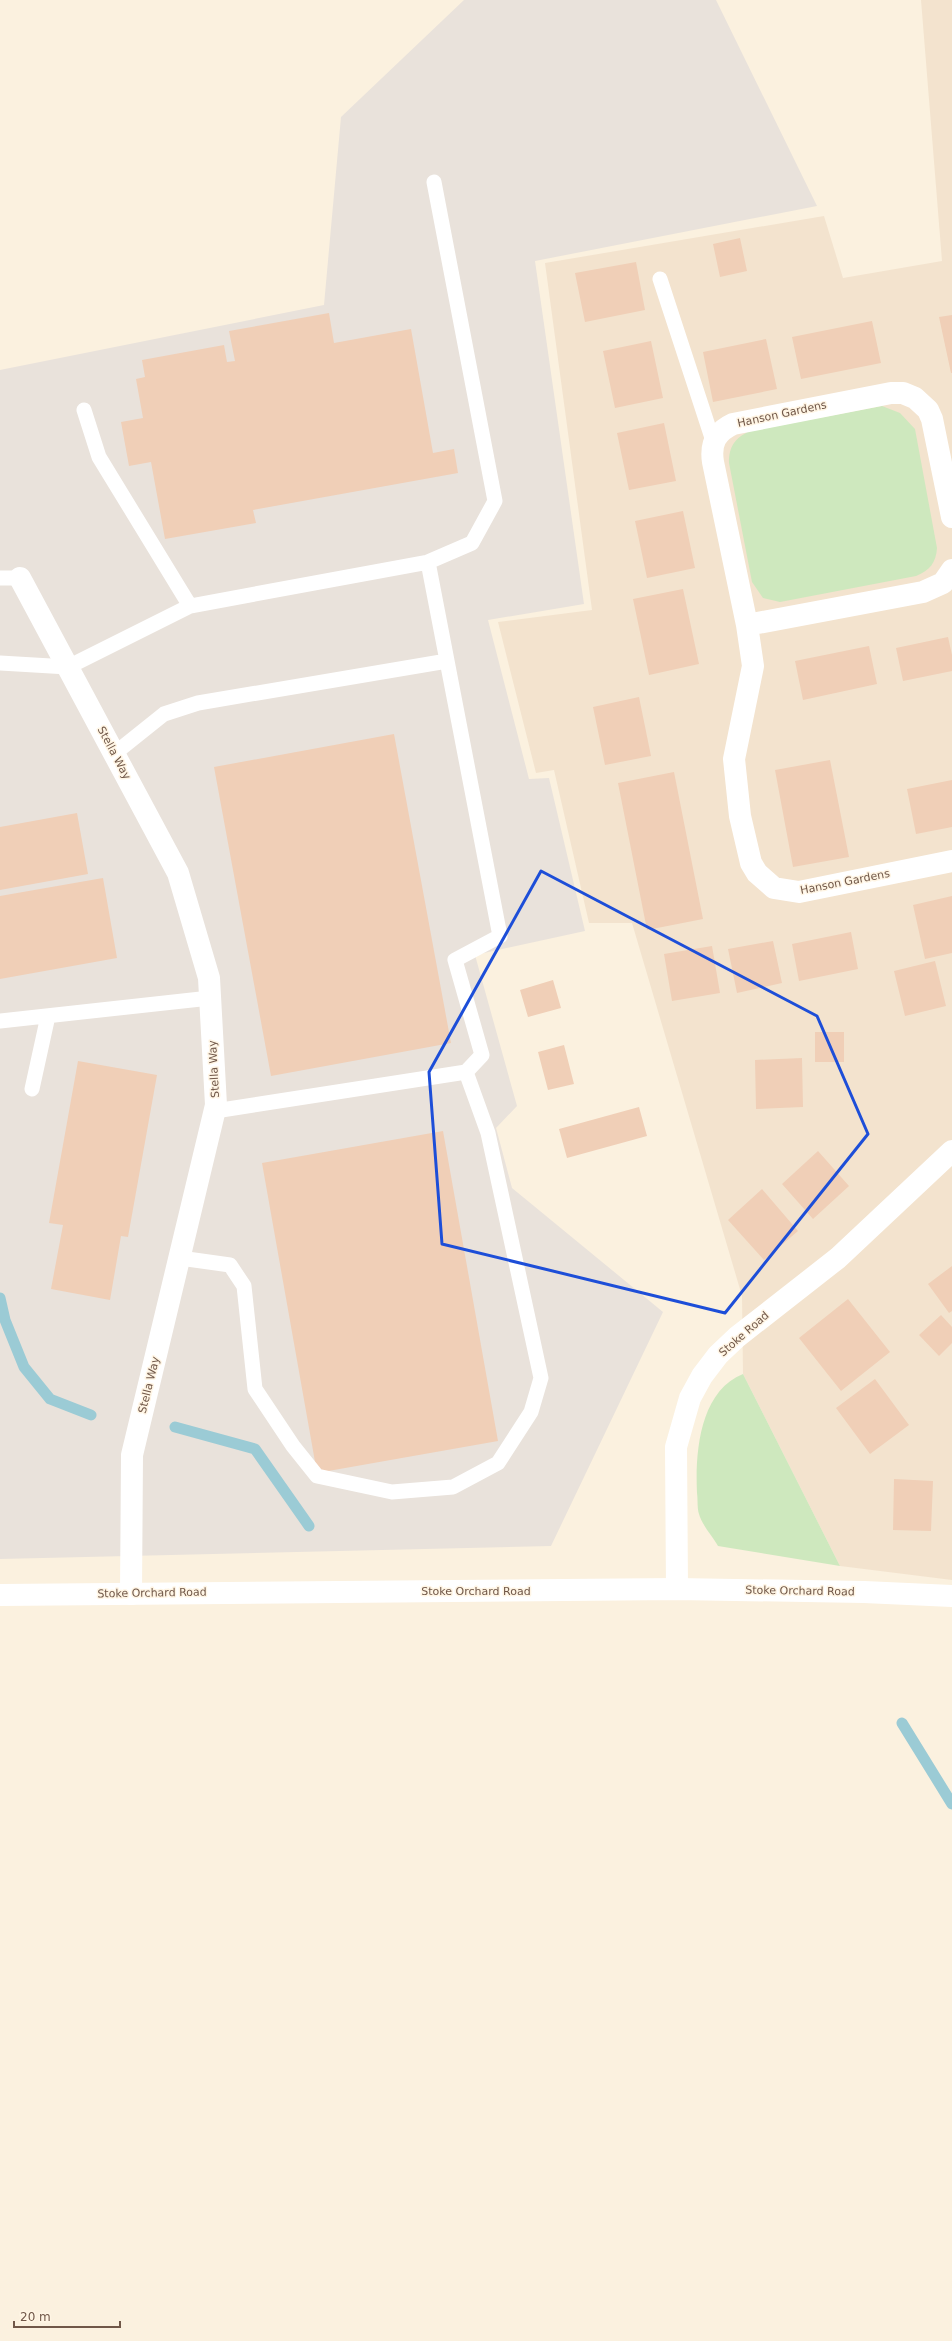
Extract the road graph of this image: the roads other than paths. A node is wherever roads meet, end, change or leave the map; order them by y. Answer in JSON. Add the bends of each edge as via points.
{"nodes":[{"id":1,"x":434,"y":182,"type":"dead end"},
{"id":2,"x":660,"y":279,"type":"dead end"},
{"id":3,"x":84,"y":410,"type":"dead end"},
{"id":4,"x":713,"y":441,"type":"junction"},
{"id":5,"x":952,"y":517,"type":"edge"},
{"id":6,"x":428,"y":562,"type":"junction"},
{"id":7,"x":952,"y":570,"type":"edge"},
{"id":8,"x":10,"y":578,"type":"edge"},
{"id":9,"x":190,"y":606,"type":"junction"},
{"id":10,"x":747,"y":625,"type":"junction"},
{"id":11,"x":447,"y":661,"type":"junction"},
{"id":12,"x":0,"y":663,"type":"edge"},
{"id":13,"x":68,"y":667,"type":"junction"},
{"id":14,"x":114,"y":754,"type":"junction"},
{"id":15,"x":952,"y":861,"type":"edge"},
{"id":16,"x":210,"y":998,"type":"junction"},
{"id":17,"x":48,"y":1016,"type":"junction"},
{"id":18,"x":0,"y":1021,"type":"edge"},
{"id":19,"x":466,"y":1072,"type":"junction"},
{"id":20,"x":32,"y":1089,"type":"dead end"},
{"id":21,"x":215,"y":1112,"type":"junction"},
{"id":22,"x":952,"y":1151,"type":"edge"},
{"id":23,"x":180,"y":1258,"type":"junction"},
{"id":24,"x":677,"y":1589,"type":"junction"},
{"id":25,"x":131,"y":1594,"type":"junction"},
{"id":26,"x":0,"y":1595,"type":"edge"},
{"id":27,"x":952,"y":1596,"type":"edge"}],
"edges":[{"from":1,"to":6,"type":"lane","via":[[495,501],[472,544]]},
{"from":2,"to":4,"type":"lane"},
{"from":3,"to":9,"type":"lane","via":[[99,457]]},
{"from":4,"to":5,"type":"street","name":"Hanson Gardens","via":[[718,433],[733,424],[869,396],[903,393],[923,404],[932,419]]},
{"from":4,"to":10,"type":"street","name":"Hanson Gardens","via":[[713,462]]},
{"from":6,"to":9,"type":"lane"},
{"from":6,"to":11,"type":"lane"},
{"from":7,"to":10,"type":"street","via":[[943,583],[923,592]]},
{"from":8,"to":13,"type":"street","name":"Stella Way"},
{"from":9,"to":13,"type":"lane"},
{"from":10,"to":15,"type":"street","name":"Hanson Gardens","via":[[753,666],[734,759],[740,816],[751,863],[757,873],[774,888],[799,892]]},
{"from":11,"to":14,"type":"lane","via":[[198,703],[164,714]]},
{"from":11,"to":19,"type":"lane","via":[[500,936],[455,960],[482,1055]]},
{"from":12,"to":13,"type":"lane"},
{"from":13,"to":14,"type":"street","name":"Stella Way"},
{"from":14,"to":16,"type":"street","name":"Stella Way","via":[[178,873],[209,978]]},
{"from":16,"to":17,"type":"lane"},
{"from":16,"to":21,"type":"street","name":"Stella Way"},
{"from":17,"to":18,"type":"lane"},
{"from":17,"to":20,"type":"lane"},
{"from":19,"to":21,"type":"lane"},
{"from":19,"to":23,"type":"lane","via":[[488,1133],[540,1378],[531,1412],[498,1463],[453,1487],[392,1492],[317,1476],[293,1446],[255,1389],[244,1286],[230,1264]]},
{"from":21,"to":23,"type":"street","name":"Stella Way"},
{"from":22,"to":24,"type":"street","name":"Stoke Road","via":[[838,1258],[718,1355],[702,1376],[690,1398],[676,1447]]},
{"from":23,"to":25,"type":"street","name":"Stella Way","via":[[132,1455]]},
{"from":24,"to":25,"type":"street","name":"Stoke Orchard Road"},
{"from":24,"to":27,"type":"street","name":"Stoke Orchard Road"},
{"from":25,"to":26,"type":"street","name":"Stoke Orchard Road"}]}
